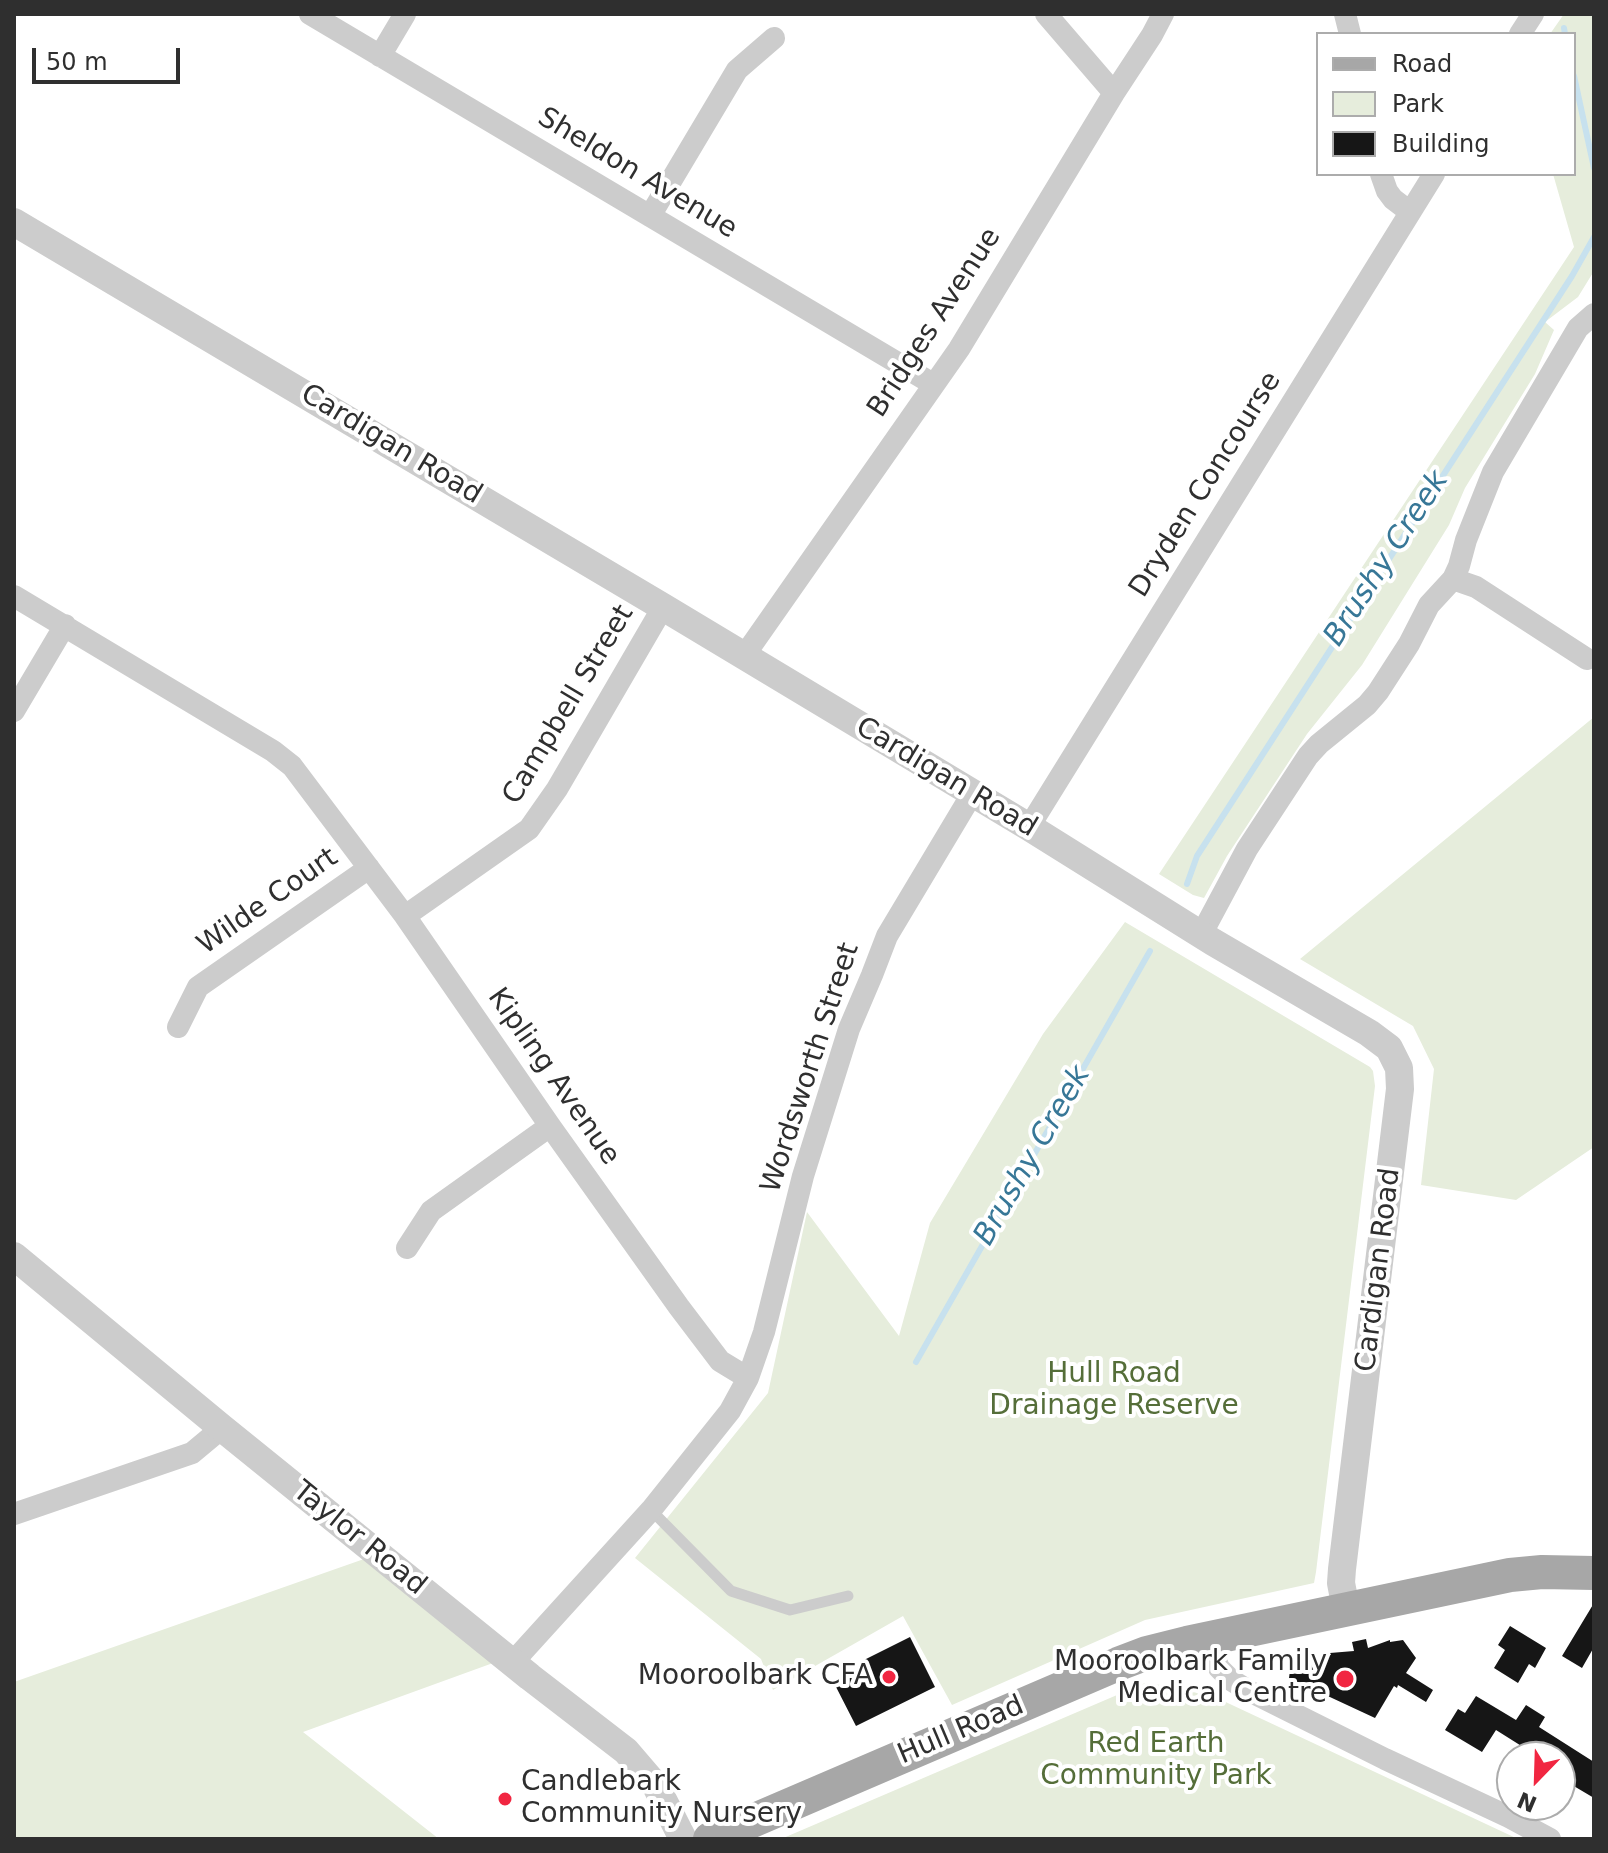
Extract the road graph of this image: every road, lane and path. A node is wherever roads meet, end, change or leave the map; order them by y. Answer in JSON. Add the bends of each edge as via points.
{"nodes":[{"id":1,"x":310,"y":14,"type":"edge"},
{"id":2,"x":405,"y":14,"type":"edge"},
{"id":3,"x":1046,"y":14,"type":"edge"},
{"id":4,"x":1163,"y":14,"type":"edge"},
{"id":5,"x":1533,"y":14,"type":"edge"},
{"id":6,"x":1521,"y":32,"type":"edge"},
{"id":7,"x":774,"y":38,"type":"dead end"},
{"id":8,"x":380,"y":56,"type":"junction"},
{"id":9,"x":1114,"y":93,"type":"junction"},
{"id":10,"x":1382,"y":176,"type":"edge"},
{"id":11,"x":1433,"y":176,"type":"edge"},
{"id":12,"x":1410,"y":212,"type":"junction"},
{"id":13,"x":650,"y":216,"type":"junction"},
{"id":14,"x":14,"y":222,"type":"edge"},
{"id":15,"x":1594,"y":314,"type":"edge"},
{"id":16,"x":933,"y":384,"type":"junction"},
{"id":17,"x":1453,"y":579,"type":"junction"},
{"id":18,"x":14,"y":596,"type":"edge"},
{"id":19,"x":663,"y":607,"type":"junction"},
{"id":20,"x":65,"y":625,"type":"junction"},
{"id":21,"x":744,"y":656,"type":"junction"},
{"id":22,"x":1587,"y":659,"type":"dead end"},
{"id":23,"x":14,"y":711,"type":"edge"},
{"id":24,"x":972,"y":794,"type":"junction"},
{"id":25,"x":1029,"y":827,"type":"junction"},
{"id":26,"x":369,"y":868,"type":"junction"},
{"id":27,"x":405,"y":916,"type":"junction"},
{"id":28,"x":1201,"y":935,"type":"junction"},
{"id":29,"x":178,"y":1027,"type":"dead end"},
{"id":30,"x":550,"y":1126,"type":"junction"},
{"id":31,"x":407,"y":1248,"type":"dead end"},
{"id":32,"x":14,"y":1256,"type":"edge"},
{"id":33,"x":748,"y":1378,"type":"junction"},
{"id":34,"x":222,"y":1428,"type":"junction"},
{"id":35,"x":651,"y":1510,"type":"junction"},
{"id":36,"x":14,"y":1514,"type":"edge"},
{"id":37,"x":1594,"y":1573,"type":"edge"},
{"id":38,"x":848,"y":1596,"type":"dead end"},
{"id":39,"x":1346,"y":1609,"type":"junction"},
{"id":40,"x":1207,"y":1639,"type":"junction"},
{"id":41,"x":513,"y":1662,"type":"junction"},
{"id":42,"x":683,"y":1839,"type":"edge"},
{"id":43,"x":710,"y":1839,"type":"edge"},
{"id":44,"x":1550,"y":1839,"type":"edge"}],
"edges":[{"from":1,"to":8,"type":"street","name":"Sheldon Avenue"},
{"from":2,"to":8,"type":"street"},
{"from":3,"to":9,"type":"street"},
{"from":4,"to":9,"type":"street","name":"Bridges Avenue"},
{"from":5,"to":6,"type":"street"},
{"from":7,"to":13,"type":"street","via":[[737,70]]},
{"from":8,"to":13,"type":"street","name":"Sheldon Avenue"},
{"from":9,"to":16,"type":"street","name":"Bridges Avenue"},
{"from":10,"to":12,"type":"street","via":[[1393,199]]},
{"from":11,"to":12,"type":"street","name":"Dryden Concourse"},
{"from":12,"to":25,"type":"street","name":"Dryden Concourse"},
{"from":13,"to":16,"type":"street","name":"Sheldon Avenue"},
{"from":14,"to":19,"type":"street","name":"Cardigan Road"},
{"from":15,"to":17,"type":"street","via":[[1572,337],[1493,472]]},
{"from":16,"to":21,"type":"street","name":"Bridges Avenue"},
{"from":17,"to":22,"type":"street","via":[[1476,587]]},
{"from":17,"to":28,"type":"street","via":[[1429,605],[1378,692],[1308,756],[1247,849]]},
{"from":18,"to":20,"type":"street","name":"Kipling Avenue"},
{"from":19,"to":21,"type":"street","name":"Cardigan Road"},
{"from":19,"to":27,"type":"street","name":"Campbell Street","via":[[529,829]]},
{"from":20,"to":23,"type":"street"},
{"from":20,"to":26,"type":"street","name":"Kipling Avenue","via":[[292,766]]},
{"from":21,"to":24,"type":"street","name":"Cardigan Road"},
{"from":24,"to":25,"type":"street","name":"Cardigan Road"},
{"from":24,"to":33,"type":"street","name":"Wordsworth Street","via":[[887,936],[849,1029]]},
{"from":25,"to":28,"type":"street","name":"Cardigan Road"},
{"from":26,"to":27,"type":"street","name":"Kipling Avenue"},
{"from":26,"to":29,"type":"street","name":"Wilde Court","via":[[198,987]]},
{"from":27,"to":30,"type":"street","name":"Kipling Avenue"},
{"from":28,"to":39,"type":"street","name":"Cardigan Road","via":[[1369,1033],[1389,1048],[1399,1068],[1342,1569]]},
{"from":30,"to":31,"type":"street","via":[[431,1211]]},
{"from":30,"to":33,"type":"street","name":"Kipling Avenue","via":[[720,1361]]},
{"from":32,"to":34,"type":"street","name":"Taylor Road"},
{"from":33,"to":35,"type":"street","via":[[730,1411]]},
{"from":34,"to":36,"type":"street","via":[[192,1453]]},
{"from":34,"to":41,"type":"street","name":"Taylor Road"},
{"from":35,"to":38,"type":"lane","via":[[731,1591],[790,1610]]},
{"from":35,"to":41,"type":"street"},
{"from":37,"to":39,"type":"main road","name":"Hull Road","via":[[1510,1575]]},
{"from":39,"to":40,"type":"main road","name":"Hull Road"},
{"from":40,"to":43,"type":"main road","name":"Hull Road","via":[[1118,1664]]},
{"from":40,"to":44,"type":"street","via":[[1219,1668],[1249,1691]]},
{"from":41,"to":42,"type":"street","name":"Taylor Road","via":[[626,1751],[656,1786]]}]}
